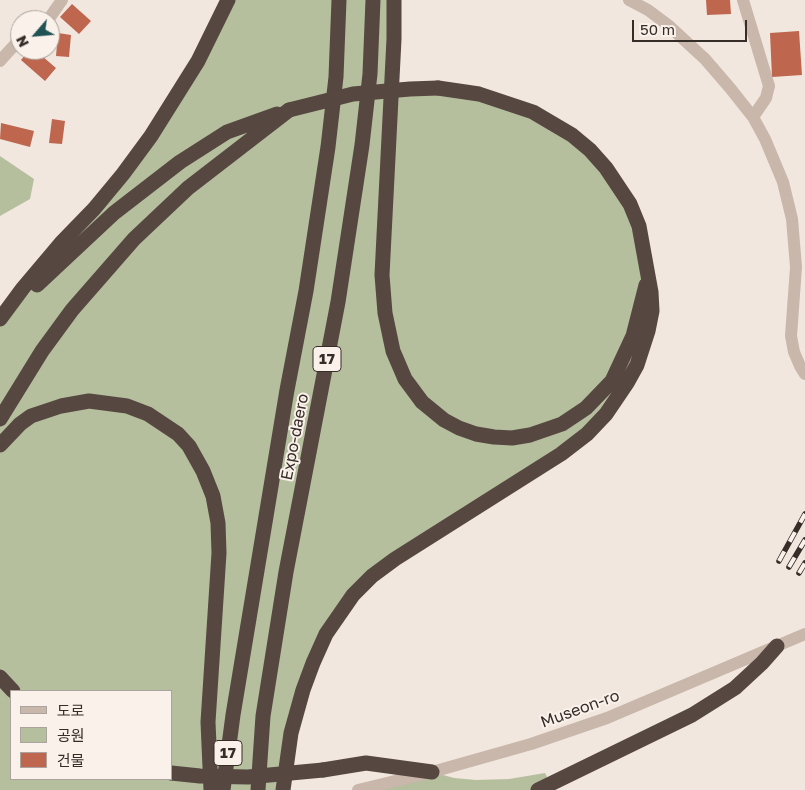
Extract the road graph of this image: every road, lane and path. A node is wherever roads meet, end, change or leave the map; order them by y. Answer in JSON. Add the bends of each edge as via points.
{"nodes":[{"id":1,"x":228,"y":0,"type":"edge"},
{"id":2,"x":339,"y":0,"type":"edge"},
{"id":3,"x":373,"y":0,"type":"edge"},
{"id":4,"x":394,"y":0,"type":"edge"},
{"id":5,"x":629,"y":0,"type":"edge"},
{"id":6,"x":744,"y":0,"type":"edge"},
{"id":7,"x":10,"y":50,"type":"edge"},
{"id":8,"x":0,"y":61,"type":"edge"},
{"id":9,"x":289,"y":110,"type":"junction"},
{"id":10,"x":753,"y":117,"type":"junction"},
{"id":11,"x":649,"y":274,"type":"junction"},
{"id":12,"x":0,"y":320,"type":"edge"},
{"id":13,"x":805,"y":374,"type":"edge"},
{"id":14,"x":0,"y":419,"type":"edge"},
{"id":15,"x":0,"y":445,"type":"edge"},
{"id":16,"x":805,"y":634,"type":"edge"},
{"id":17,"x":777,"y":646,"type":"junction"},
{"id":18,"x":0,"y":677,"type":"edge"},
{"id":19,"x":12,"y":690,"type":"edge"},
{"id":20,"x":432,"y":772,"type":"junction"},
{"id":21,"x":172,"y":773,"type":"edge"},
{"id":22,"x":210,"y":790,"type":"edge"},
{"id":23,"x":223,"y":790,"type":"edge"},
{"id":24,"x":258,"y":790,"type":"edge"},
{"id":25,"x":283,"y":790,"type":"edge"},
{"id":26,"x":358,"y":790,"type":"edge"},
{"id":27,"x":538,"y":790,"type":"edge"}],
"edges":[{"from":1,"to":12,"type":"highway","via":[[198,61],[151,136],[94,209],[23,288]]},
{"from":2,"to":23,"type":"highway","name":"Expo-daero","number":"17","via":[[336,77],[326,157]]},
{"from":3,"to":24,"type":"highway","name":"Expo-daero","number":"17","via":[[370,74],[362,145],[338,302],[286,572],[264,716]]},
{"from":4,"to":11,"type":"highway","via":[[382,275],[393,351],[405,379],[422,402],[459,428],[494,437],[530,435],[562,424],[586,408],[612,381],[633,336]]},
{"from":5,"to":10,"type":"street","via":[[668,25],[730,88]]},
{"from":6,"to":10,"type":"street","via":[[769,86],[766,98]]},
{"from":7,"to":8,"type":"street"},
{"from":9,"to":11,"type":"highway","bridge":true,"via":[[353,94],[438,88],[479,94],[533,112],[572,135],[606,168],[630,204],[639,226]]},
{"from":9,"to":12,"type":"highway","via":[[227,132],[180,162],[114,213]]},
{"from":9,"to":14,"type":"highway","via":[[188,188],[134,239],[72,310]]},
{"from":10,"to":13,"type":"street","via":[[765,138],[788,202],[796,266],[791,336],[794,352]]},
{"from":11,"to":25,"type":"highway","via":[[652,311],[644,346],[617,400],[596,426],[561,454],[383,568],[353,595],[338,614],[317,653],[299,701]]},
{"from":15,"to":22,"type":"highway","via":[[31,416],[89,401],[127,406],[148,414],[178,434],[189,446],[213,496],[218,523],[219,553],[208,722]]},
{"from":16,"to":17,"type":"street","name":"Museon-ro"},
{"from":17,"to":20,"type":"street","name":"Museon-ro","via":[[607,718]]},
{"from":17,"to":27,"type":"highway","via":[[734,688],[692,715]]},
{"from":18,"to":19,"type":"highway"},
{"from":20,"to":21,"type":"highway","bridge":true,"via":[[366,763],[248,777]]},
{"from":20,"to":26,"type":"street","name":"Museon-ro"}]}
